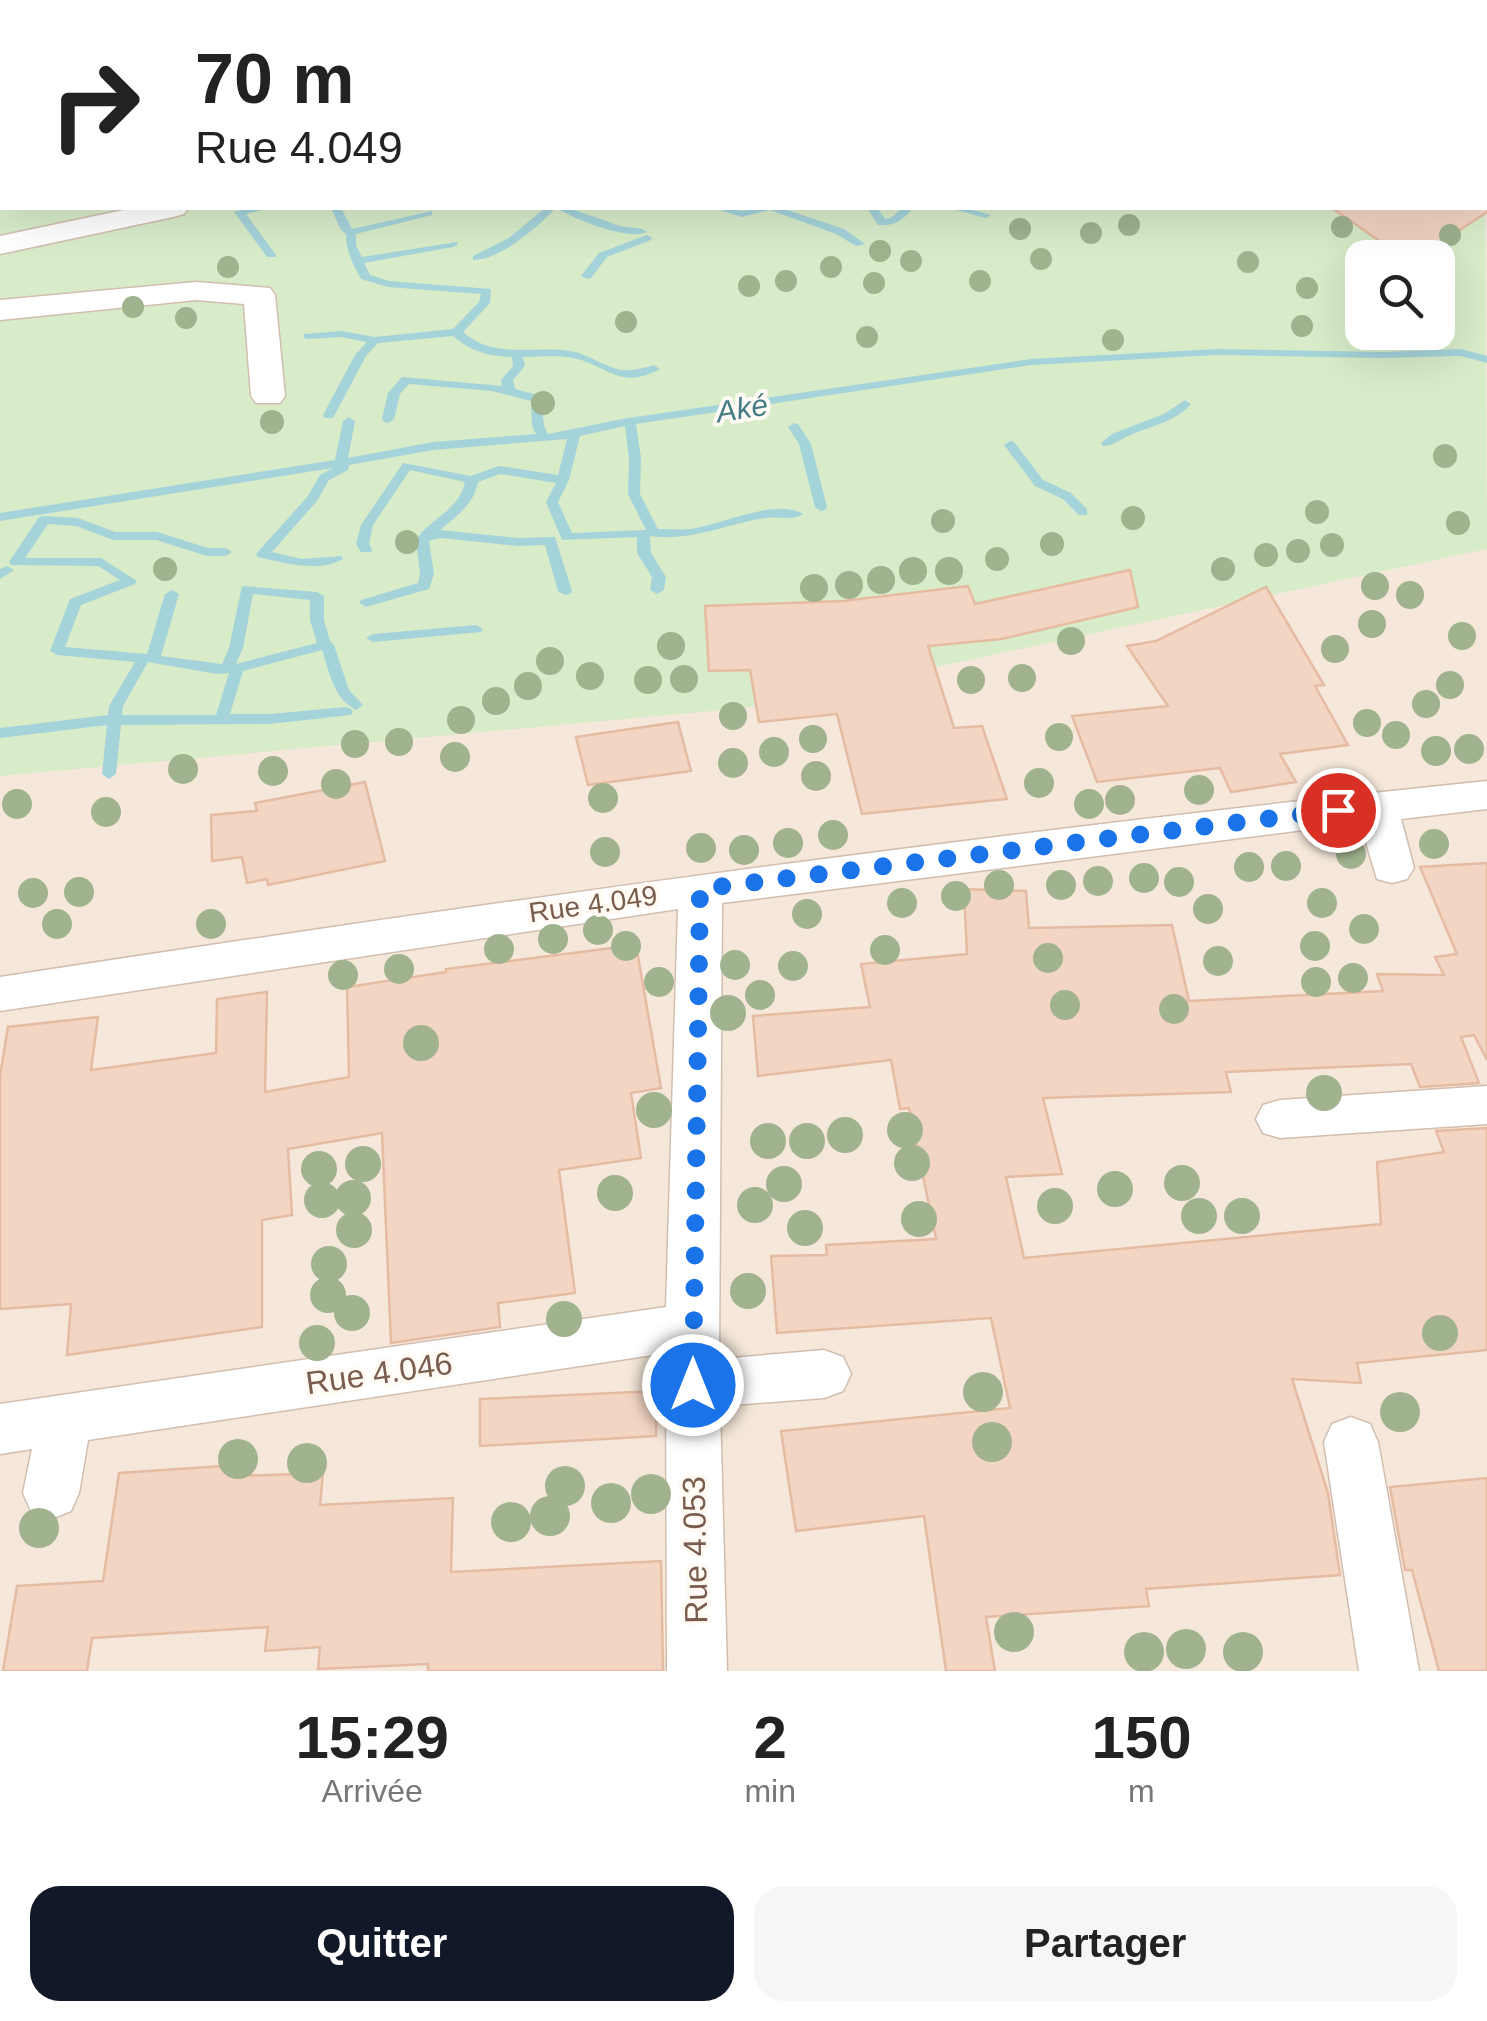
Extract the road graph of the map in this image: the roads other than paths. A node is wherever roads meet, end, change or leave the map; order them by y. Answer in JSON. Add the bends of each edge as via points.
{"nodes":[{"id":1,"x":165,"y":210,"type":"edge"},
{"id":2,"x":0,"y":245,"type":"edge"},
{"id":3,"x":0,"y":310,"type":"edge"},
{"id":4,"x":268,"y":396,"type":"dead end"},
{"id":5,"x":1487,"y":795,"type":"edge"},
{"id":6,"x":1378,"y":806,"type":"junction"},
{"id":7,"x":1392,"y":868,"type":"dead end"},
{"id":8,"x":700,"y":889,"type":"junction"},
{"id":9,"x":0,"y":994,"type":"edge"},
{"id":10,"x":1487,"y":1105,"type":"edge"},
{"id":11,"x":1280,"y":1119,"type":"dead end"},
{"id":12,"x":692,"y":1326,"type":"junction"},
{"id":13,"x":824,"y":1374,"type":"dead end"},
{"id":14,"x":693,"y":1385,"type":"junction"},
{"id":15,"x":65,"y":1419,"type":"junction"},
{"id":16,"x":0,"y":1429,"type":"edge"},
{"id":17,"x":1351,"y":1442,"type":"dead end"},
{"id":18,"x":51,"y":1494,"type":"dead end"},
{"id":19,"x":697,"y":1671,"type":"edge"},
{"id":20,"x":1390,"y":1671,"type":"edge"}],
"edges":[{"from":1,"to":2,"type":"street"},
{"from":3,"to":4,"type":"street","via":[[196,291],[260,295]]},
{"from":5,"to":6,"type":"street","name":"Rue 4.049"},
{"from":6,"to":7,"type":"street"},
{"from":6,"to":8,"type":"street","name":"Rue 4.049"},
{"from":8,"to":9,"type":"street","name":"Rue 4.049"},
{"from":8,"to":12,"type":"street","name":"Rue 4.053"},
{"from":10,"to":11,"type":"street"},
{"from":12,"to":14,"type":"street","name":"Rue 4.053"},
{"from":12,"to":15,"type":"street","name":"Rue 4.046"},
{"from":13,"to":14,"type":"street"},
{"from":14,"to":19,"type":"street","name":"Rue 4.053"},
{"from":15,"to":16,"type":"street","name":"Rue 4.046"},
{"from":15,"to":18,"type":"street"},
{"from":17,"to":20,"type":"street"}]}
